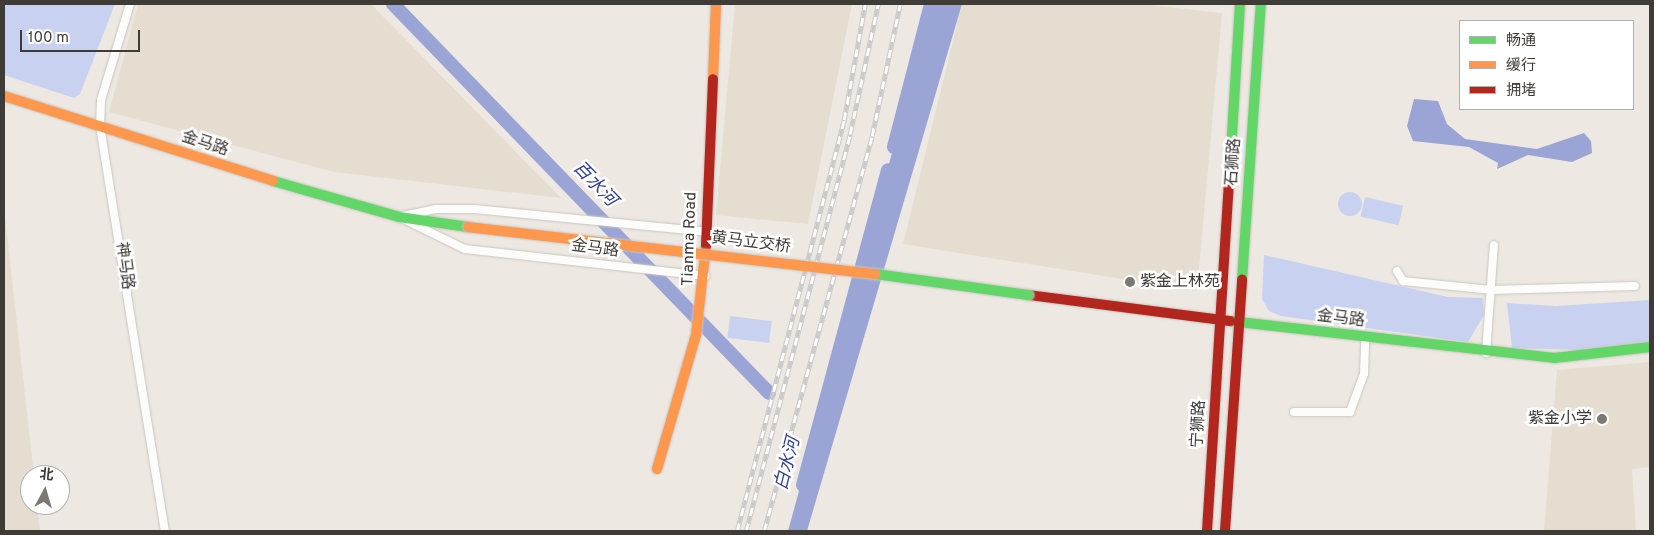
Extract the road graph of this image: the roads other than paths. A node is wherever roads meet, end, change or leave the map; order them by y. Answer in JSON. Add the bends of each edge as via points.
{"nodes":[{"id":1,"x":130,"y":4,"type":"edge"},
{"id":2,"x":716,"y":4,"type":"edge"},
{"id":3,"x":1240,"y":4,"type":"edge"},
{"id":4,"x":1261,"y":4,"type":"edge"},
{"id":5,"x":4,"y":96,"type":"edge"},
{"id":6,"x":100,"y":126,"type":"junction"},
{"id":7,"x":399,"y":217,"type":"junction"},
{"id":8,"x":468,"y":227,"type":"joint"},
{"id":9,"x":707,"y":232,"type":"junction"},
{"id":10,"x":1494,"y":244,"type":"dead end"},
{"id":11,"x":1397,"y":271,"type":"dead end"},
{"id":12,"x":706,"y":276,"type":"junction"},
{"id":13,"x":1635,"y":286,"type":"dead end"},
{"id":14,"x":1491,"y":290,"type":"junction"},
{"id":15,"x":1029,"y":295,"type":"joint"},
{"id":16,"x":1220,"y":320,"type":"junction"},
{"id":17,"x":1238,"y":322,"type":"junction"},
{"id":18,"x":1365,"y":337,"type":"junction"},
{"id":19,"x":1650,"y":347,"type":"edge"},
{"id":20,"x":1486,"y":353,"type":"junction"},
{"id":21,"x":1294,"y":412,"type":"dead end"},
{"id":22,"x":657,"y":469,"type":"dead end"},
{"id":23,"x":165,"y":531,"type":"edge"},
{"id":24,"x":1207,"y":531,"type":"edge"},
{"id":25,"x":1225,"y":531,"type":"edge"}],
"edges":[{"from":1,"to":6,"type":"street","name":"神马路","via":[[101,100]]},
{"from":2,"to":9,"type":"main road","name":"Tianma Road"},
{"from":3,"to":16,"type":"main road","name":"石狮路"},
{"from":4,"to":17,"type":"main road","name":"石狮路"},
{"from":5,"to":6,"type":"main road","name":"金马路"},
{"from":6,"to":7,"type":"main road","name":"金马路"},
{"from":6,"to":23,"type":"street","name":"神马路"},
{"from":7,"to":8,"type":"main road","name":"金马路"},
{"from":7,"to":9,"type":"street","name":"金马路","via":[[435,209],[474,209]]},
{"from":7,"to":12,"type":"street","name":"金马路","via":[[429,235],[465,248]]},
{"from":8,"to":15,"type":"main road","name":"黄马立交桥","bridge":true,"via":[[731,255]]},
{"from":9,"to":12,"type":"main road","name":"Tianma Road"},
{"from":10,"to":14,"type":"street"},
{"from":11,"to":14,"type":"street","via":[[1403,281]]},
{"from":12,"to":22,"type":"main road","name":"Tianma Road","via":[[696,335]]},
{"from":13,"to":14,"type":"street"},
{"from":14,"to":20,"type":"street"},
{"from":15,"to":16,"type":"main road","name":"金马路"},
{"from":16,"to":17,"type":"main road","name":"金马路"},
{"from":16,"to":24,"type":"main road","name":"宁狮路"},
{"from":17,"to":18,"type":"main road","name":"金马路"},
{"from":17,"to":25,"type":"main road","name":"宁狮路"},
{"from":18,"to":20,"type":"main road","name":"金马路"},
{"from":18,"to":21,"type":"street","via":[[1364,374],[1350,412]]},
{"from":19,"to":20,"type":"main road","name":"金马路","via":[[1554,358]]}]}
